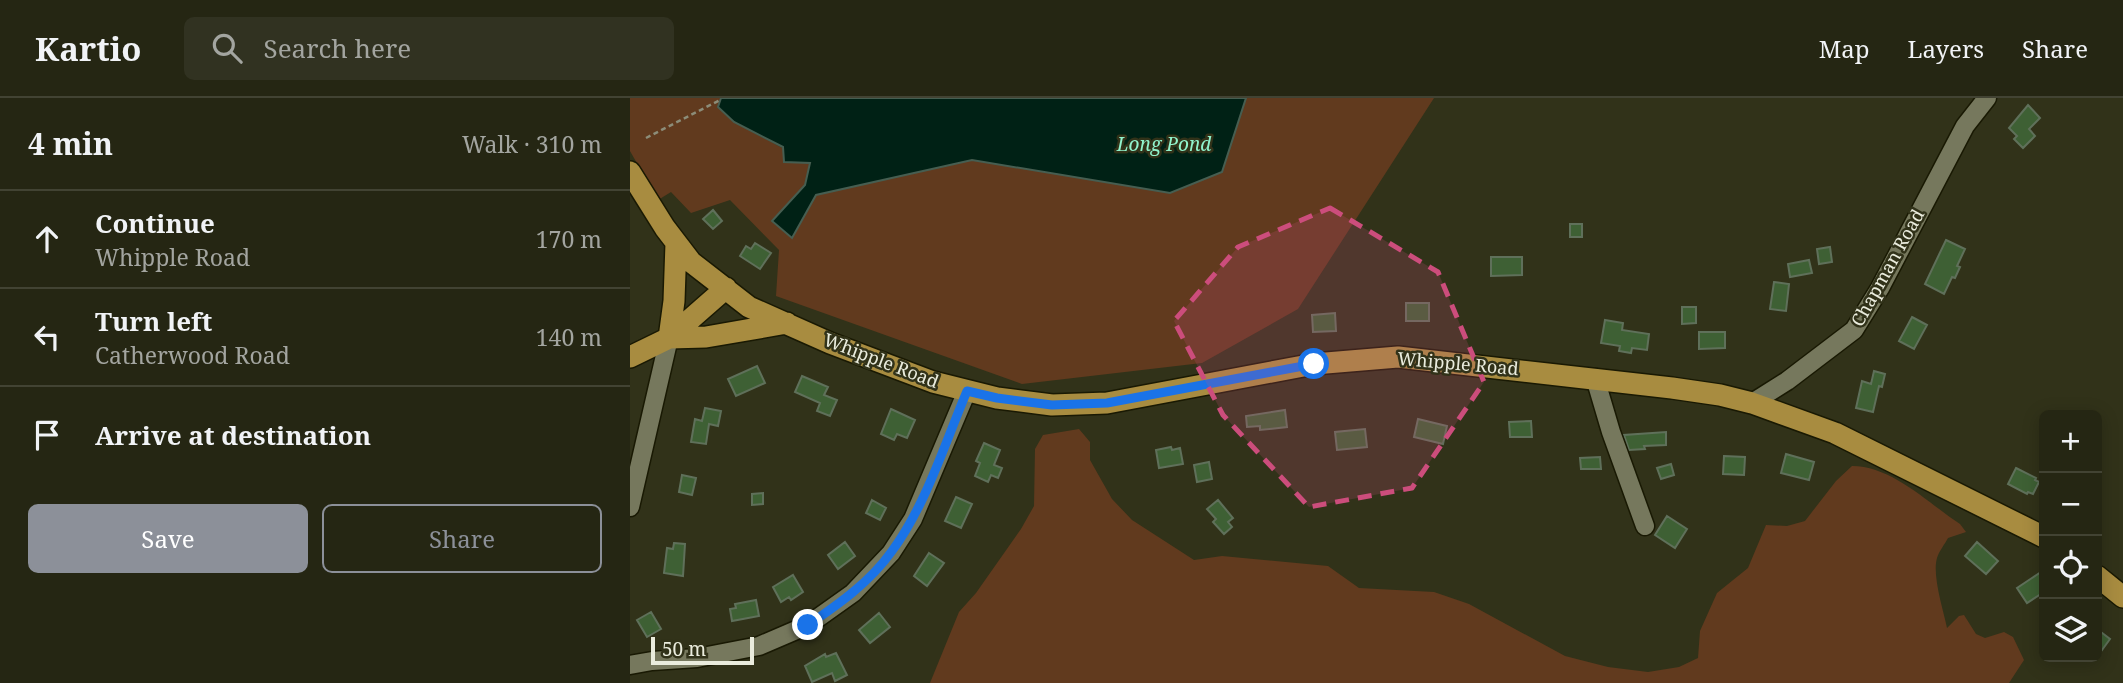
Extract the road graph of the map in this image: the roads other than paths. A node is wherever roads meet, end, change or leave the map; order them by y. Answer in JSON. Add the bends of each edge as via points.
{"nodes":[{"id":1,"x":1985,"y":99,"type":"edge"},
{"id":2,"x":630,"y":172,"type":"edge"},
{"id":3,"x":677,"y":243,"type":"junction"},
{"id":4,"x":726,"y":288,"type":"junction"},
{"id":5,"x":787,"y":323,"type":"junction"},
{"id":6,"x":669,"y":338,"type":"junction"},
{"id":7,"x":630,"y":357,"type":"edge"},
{"id":8,"x":1595,"y":378,"type":"junction"},
{"id":9,"x":967,"y":391,"type":"junction"},
{"id":10,"x":1752,"y":403,"type":"junction"},
{"id":11,"x":630,"y":507,"type":"edge"},
{"id":12,"x":1645,"y":526,"type":"dead end"},
{"id":13,"x":2042,"y":536,"type":"edge"},
{"id":14,"x":2102,"y":580,"type":"edge"},
{"id":15,"x":2123,"y":597,"type":"edge"},
{"id":16,"x":630,"y":665,"type":"edge"}],
"edges":[{"from":1,"to":10,"type":"street","name":"Chapman Road","via":[[1965,126],[1854,330]]},
{"from":2,"to":3,"type":"main road","name":"Whipple Road"},
{"from":3,"to":4,"type":"main road","name":"Whipple Road","via":[[691,261]]},
{"from":3,"to":6,"type":"main road"},
{"from":4,"to":5,"type":"main road","name":"Whipple Road","via":[[749,307]]},
{"from":4,"to":6,"type":"main road"},
{"from":5,"to":6,"type":"main road","via":[[706,337]]},
{"from":5,"to":9,"type":"main road","name":"Whipple Road","via":[[933,382]]},
{"from":6,"to":7,"type":"main road"},
{"from":6,"to":11,"type":"street"},
{"from":8,"to":9,"type":"main road","name":"Whipple Road","via":[[1398,357],[1314,364],[1107,403],[1052,405]]},
{"from":8,"to":10,"type":"main road","name":"Whipple Road"},
{"from":8,"to":12,"type":"street"},
{"from":9,"to":16,"type":"street","via":[[913,519],[891,553],[853,593],[808,625],[759,646]]},
{"from":10,"to":13,"type":"main road","name":"Whipple Road","via":[[1835,433]]},
{"from":14,"to":15,"type":"main road"}]}
